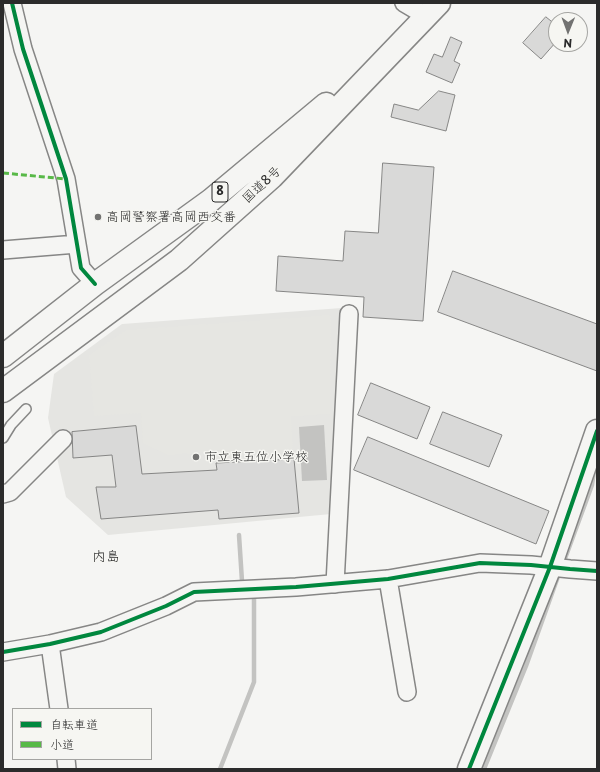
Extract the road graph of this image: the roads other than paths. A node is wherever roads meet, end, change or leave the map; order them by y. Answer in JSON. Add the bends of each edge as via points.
{"nodes":[{"id":1,"x":404,"y":3,"type":"edge"},
{"id":2,"x":9,"y":5,"type":"edge"},
{"id":3,"x":433,"y":10,"type":"edge"},
{"id":4,"x":77,"y":244,"type":"junction"},
{"id":5,"x":3,"y":250,"type":"edge"},
{"id":6,"x":95,"y":284,"type":"junction"},
{"id":7,"x":349,"y":314,"type":"dead end"},
{"id":8,"x":3,"y":356,"type":"edge"},
{"id":9,"x":3,"y":391,"type":"edge"},
{"id":10,"x":26,"y":409,"type":"dead end"},
{"id":11,"x":597,"y":431,"type":"edge"},
{"id":12,"x":3,"y":438,"type":"edge"},
{"id":13,"x":63,"y":439,"type":"dead end"},
{"id":14,"x":3,"y":494,"type":"edge"},
{"id":15,"x":550,"y":567,"type":"junction"},
{"id":16,"x":597,"y":571,"type":"edge"},
{"id":17,"x":388,"y":579,"type":"junction"},
{"id":18,"x":335,"y":584,"type":"junction"},
{"id":19,"x":50,"y":644,"type":"junction"},
{"id":20,"x":3,"y":652,"type":"edge"},
{"id":21,"x":407,"y":692,"type":"dead end"},
{"id":22,"x":59,"y":708,"type":"edge"},
{"id":23,"x":469,"y":769,"type":"edge"}],
"edges":[{"from":1,"to":3,"type":"street"},
{"from":2,"to":4,"type":"street","via":[[66,180]]},
{"from":3,"to":6,"type":"main road","name":"国道8号","number":"8","via":[[210,200]]},
{"from":3,"to":9,"type":"main road","name":"国道8号","number":"8","via":[[272,177],[179,260]]},
{"from":4,"to":5,"type":"street"},
{"from":4,"to":6,"type":"street","via":[[81,268]]},
{"from":6,"to":8,"type":"main road","name":"国道8号","number":"8"},
{"from":7,"to":18,"type":"street"},
{"from":10,"to":12,"type":"lane"},
{"from":11,"to":15,"type":"main road"},
{"from":13,"to":14,"type":"street","via":[[10,492]]},
{"from":15,"to":16,"type":"street"},
{"from":15,"to":17,"type":"street","via":[[480,562]]},
{"from":15,"to":23,"type":"main road"},
{"from":17,"to":18,"type":"street"},
{"from":17,"to":21,"type":"street"},
{"from":18,"to":19,"type":"street","via":[[194,592],[101,632]]},
{"from":19,"to":20,"type":"street"},
{"from":19,"to":22,"type":"street"}]}
